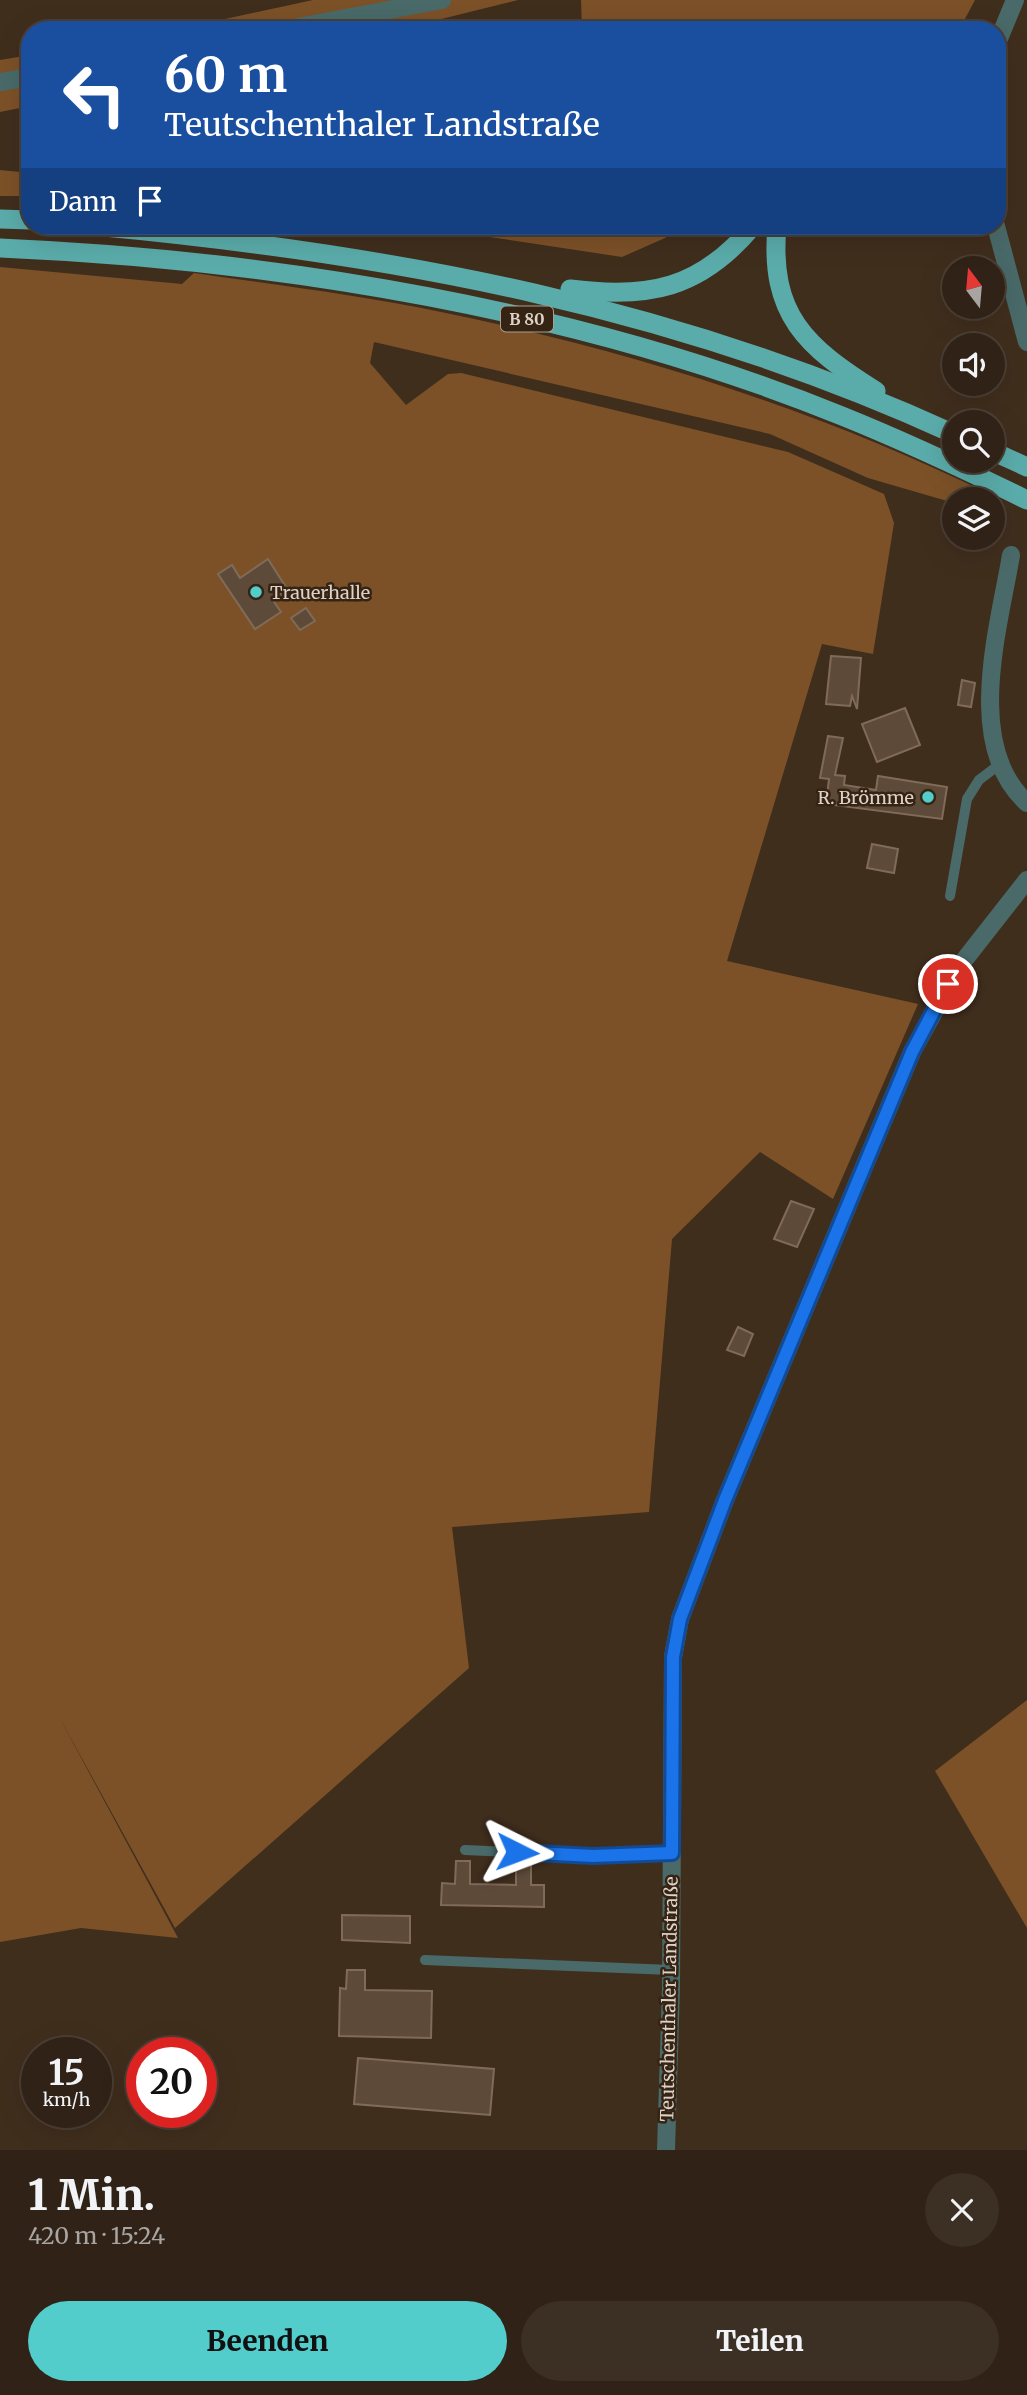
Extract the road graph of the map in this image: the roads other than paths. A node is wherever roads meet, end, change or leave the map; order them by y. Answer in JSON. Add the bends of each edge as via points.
{"nodes":[{"id":1,"x":442,"y":0,"type":"edge"},
{"id":2,"x":1015,"y":0,"type":"edge"},
{"id":3,"x":330,"y":21,"type":"edge"},
{"id":4,"x":1006,"y":22,"type":"edge"},
{"id":5,"x":21,"y":78,"type":"edge"},
{"id":6,"x":0,"y":82,"type":"edge"},
{"id":7,"x":0,"y":219,"type":"edge"},
{"id":8,"x":21,"y":220,"type":"edge"},
{"id":9,"x":188,"y":235,"type":"edge"},
{"id":10,"x":745,"y":235,"type":"edge"},
{"id":11,"x":777,"y":235,"type":"edge"},
{"id":12,"x":998,"y":235,"type":"edge"},
{"id":13,"x":0,"y":248,"type":"edge"},
{"id":14,"x":468,"y":276,"type":"junction"},
{"id":15,"x":1027,"y":342,"type":"edge"},
{"id":16,"x":919,"y":418,"type":"junction"},
{"id":17,"x":942,"y":429,"type":"edge"},
{"id":18,"x":1005,"y":457,"type":"edge"},
{"id":19,"x":1027,"y":467,"type":"edge"},
{"id":20,"x":1027,"y":499,"type":"edge"},
{"id":21,"x":1010,"y":555,"type":"dead end"},
{"id":22,"x":1000,"y":764,"type":"junction"},
{"id":23,"x":1027,"y":803,"type":"edge"},
{"id":24,"x":1027,"y":880,"type":"edge"},
{"id":25,"x":950,"y":896,"type":"dead end"},
{"id":26,"x":465,"y":1850,"type":"dead end"},
{"id":27,"x":672,"y":1853,"type":"junction"},
{"id":28,"x":425,"y":1960,"type":"dead end"},
{"id":29,"x":671,"y":1970,"type":"junction"},
{"id":30,"x":666,"y":2150,"type":"edge"}],
"edges":[{"from":1,"to":3,"type":"street"},
{"from":2,"to":4,"type":"street"},
{"from":5,"to":6,"type":"street"},
{"from":7,"to":8,"type":"highway"},
{"from":9,"to":14,"type":"highway","number":"B 80","via":[[370,258]]},
{"from":10,"to":14,"type":"highway","via":[[703,271],[672,287],[644,293],[615,295]]},
{"from":11,"to":16,"type":"highway","via":[[778,275],[800,330],[829,361]]},
{"from":12,"to":15,"type":"street"},
{"from":13,"to":20,"type":"highway","number":"B 80","via":[[204,264],[475,306],[723,374],[841,415]]},
{"from":14,"to":16,"type":"highway","number":"B 80","via":[[706,338]]},
{"from":16,"to":17,"type":"highway","number":"B 80"},
{"from":18,"to":19,"type":"highway"},
{"from":21,"to":22,"type":"street","via":[[989,712]]},
{"from":22,"to":23,"type":"street"},
{"from":22,"to":25,"type":"lane","via":[[979,780],[967,799]]},
{"from":24,"to":27,"type":"street","name":"Teutschenthaler Landstraße","via":[[958,968],[912,1052],[680,1619],[673,1657]]},
{"from":26,"to":27,"type":"lane","via":[[593,1856]]},
{"from":27,"to":29,"type":"street","name":"Teutschenthaler Landstraße"},
{"from":28,"to":29,"type":"lane"},
{"from":29,"to":30,"type":"street","name":"Teutschenthaler Landstraße"}]}
